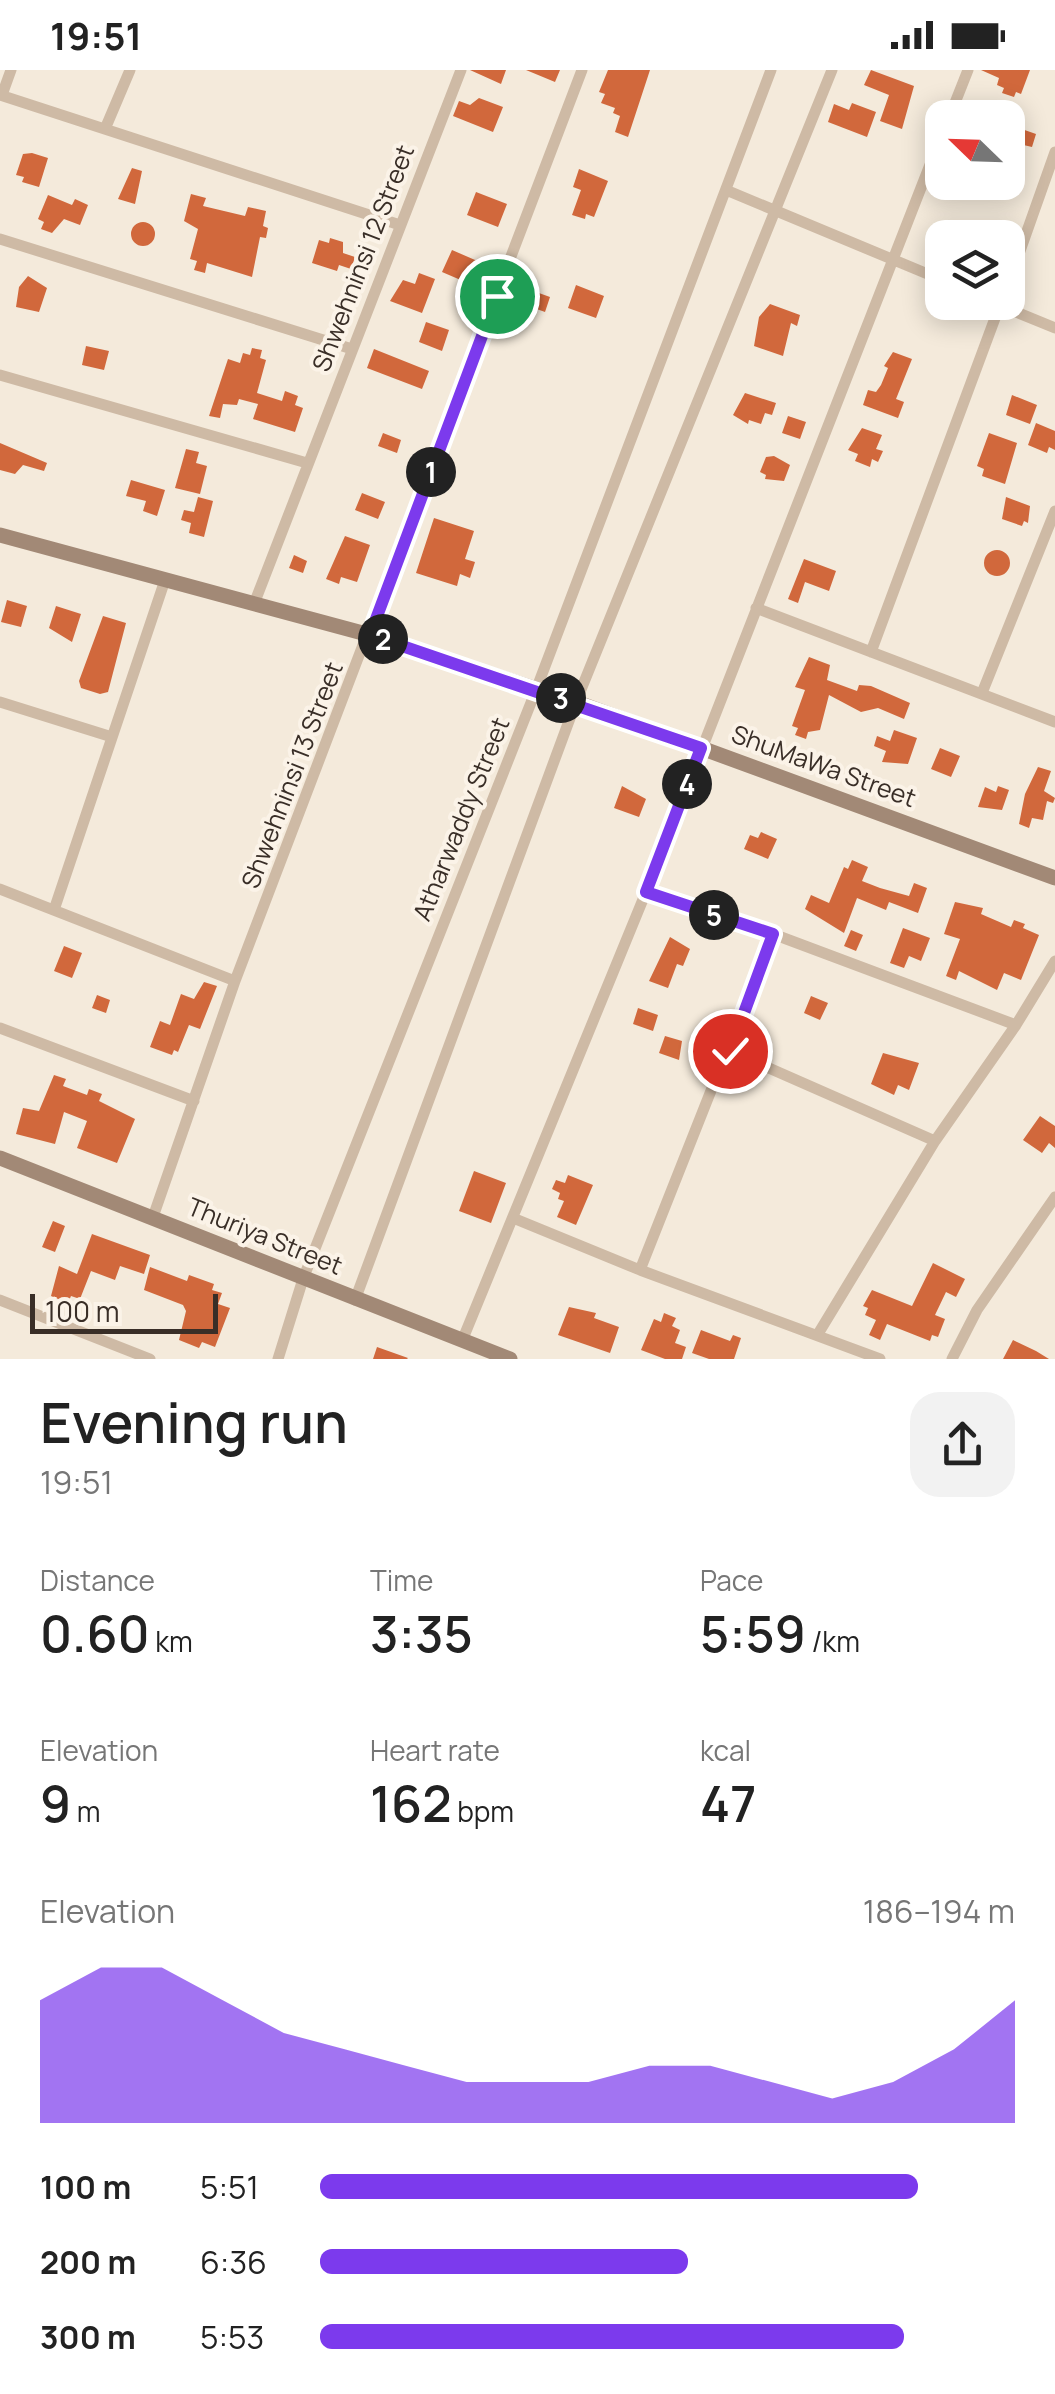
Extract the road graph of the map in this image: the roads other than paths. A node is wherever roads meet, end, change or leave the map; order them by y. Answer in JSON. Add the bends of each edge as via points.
{"nodes":[{"id":1,"x":11,"y":70,"type":"edge"},
{"id":2,"x":130,"y":70,"type":"edge"},
{"id":3,"x":461,"y":70,"type":"edge"},
{"id":4,"x":582,"y":70,"type":"edge"},
{"id":5,"x":754,"y":70,"type":"edge"},
{"id":6,"x":832,"y":70,"type":"edge"},
{"id":7,"x":968,"y":70,"type":"edge"},
{"id":8,"x":770,"y":73,"type":"edge"},
{"id":9,"x":1,"y":95,"type":"edge"},
{"id":10,"x":956,"y":100,"type":"edge"},
{"id":11,"x":106,"y":129,"type":"junction"},
{"id":12,"x":1055,"y":152,"type":"edge"},
{"id":13,"x":1051,"y":174,"type":"edge"},
{"id":14,"x":925,"y":178,"type":"edge"},
{"id":15,"x":726,"y":190,"type":"junction"},
{"id":16,"x":778,"y":211,"type":"junction"},
{"id":17,"x":400,"y":225,"type":"junction"},
{"id":18,"x":0,"y":240,"type":"edge"},
{"id":19,"x":1025,"y":241,"type":"edge"},
{"id":20,"x":894,"y":258,"type":"junction"},
{"id":21,"x":925,"y":272,"type":"edge"},
{"id":22,"x":1025,"y":315,"type":"edge"},
{"id":23,"x":992,"y":320,"type":"edge"},
{"id":24,"x":1055,"y":328,"type":"edge"},
{"id":25,"x":352,"y":349,"type":"junction"},
{"id":26,"x":0,"y":375,"type":"edge"},
{"id":27,"x":307,"y":463,"type":"junction"},
{"id":28,"x":1055,"y":511,"type":"edge"},
{"id":29,"x":0,"y":536,"type":"edge"},
{"id":30,"x":166,"y":580,"type":"junction"},
{"id":31,"x":254,"y":604,"type":"junction"},
{"id":32,"x":756,"y":608,"type":"junction"},
{"id":33,"x":370,"y":635,"type":"junction"},
{"id":34,"x":871,"y":652,"type":"junction"},
{"id":35,"x":536,"y":690,"type":"junction"},
{"id":36,"x":982,"y":693,"type":"junction"},
{"id":37,"x":0,"y":702,"type":"edge"},
{"id":38,"x":576,"y":702,"type":"junction"},
{"id":39,"x":1055,"y":722,"type":"edge"},
{"id":40,"x":112,"y":737,"type":"junction"},
{"id":41,"x":701,"y":748,"type":"junction"},
{"id":42,"x":1055,"y":878,"type":"edge"},
{"id":43,"x":0,"y":889,"type":"edge"},
{"id":44,"x":646,"y":892,"type":"junction"},
{"id":45,"x":54,"y":910,"type":"junction"},
{"id":46,"x":773,"y":934,"type":"junction"},
{"id":47,"x":1055,"y":961,"type":"edge"},
{"id":48,"x":235,"y":980,"type":"junction"},
{"id":49,"x":1016,"y":1024,"type":"junction"},
{"id":50,"x":0,"y":1028,"type":"edge"},
{"id":51,"x":730,"y":1051,"type":"junction"},
{"id":52,"x":194,"y":1101,"type":"junction"},
{"id":53,"x":936,"y":1141,"type":"junction"},
{"id":54,"x":0,"y":1158,"type":"edge"},
{"id":55,"x":1055,"y":1197,"type":"edge"},
{"id":56,"x":153,"y":1217,"type":"junction"},
{"id":57,"x":513,"y":1218,"type":"junction"},
{"id":58,"x":640,"y":1270,"type":"junction"},
{"id":59,"x":303,"y":1279,"type":"junction"},
{"id":60,"x":0,"y":1300,"type":"edge"},
{"id":61,"x":355,"y":1300,"type":"junction"},
{"id":62,"x":818,"y":1334,"type":"junction"},
{"id":63,"x":462,"y":1342,"type":"junction"},
{"id":64,"x":150,"y":1359,"type":"edge"},
{"id":65,"x":278,"y":1359,"type":"edge"},
{"id":66,"x":510,"y":1359,"type":"edge"},
{"id":67,"x":880,"y":1359,"type":"edge"},
{"id":68,"x":952,"y":1359,"type":"edge"}],
"edges":[{"from":1,"to":9,"type":"street"},
{"from":2,"to":11,"type":"street"},
{"from":3,"to":17,"type":"street","name":"Shwehninsi 12 Street"},
{"from":4,"to":33,"type":"street","name":"Shwehninsi 13 Street"},
{"from":5,"to":8,"type":"street"},
{"from":6,"to":16,"type":"street"},
{"from":7,"to":10,"type":"street"},
{"from":8,"to":15,"type":"street","name":"Atharwaddy Street"},
{"from":9,"to":11,"type":"street"},
{"from":11,"to":17,"type":"street"},
{"from":12,"to":13,"type":"street"},
{"from":13,"to":19,"type":"street"},
{"from":14,"to":20,"type":"street"},
{"from":15,"to":16,"type":"street"},
{"from":15,"to":35,"type":"street","name":"Atharwaddy Street"},
{"from":16,"to":20,"type":"street"},
{"from":16,"to":38,"type":"street"},
{"from":17,"to":25,"type":"street","name":"Shwehninsi 12 Street"},
{"from":18,"to":25,"type":"street"},
{"from":20,"to":21,"type":"street"},
{"from":20,"to":32,"type":"street"},
{"from":22,"to":24,"type":"street"},
{"from":23,"to":34,"type":"street"},
{"from":25,"to":27,"type":"street","name":"Shwehninsi 12 Street"},
{"from":26,"to":27,"type":"street"},
{"from":27,"to":31,"type":"street","name":"Shwehninsi 12 Street"},
{"from":28,"to":36,"type":"street"},
{"from":29,"to":30,"type":"street","name":"ShuMaWa Street"},
{"from":30,"to":31,"type":"street","name":"ShuMaWa Street"},
{"from":30,"to":40,"type":"street"},
{"from":31,"to":33,"type":"street","name":"ShuMaWa Street"},
{"from":32,"to":34,"type":"street"},
{"from":32,"to":41,"type":"street"},
{"from":33,"to":35,"type":"street","name":"ShuMaWa Street"},
{"from":33,"to":48,"type":"street","name":"Shwehninsi 13 Street"},
{"from":34,"to":36,"type":"street"},
{"from":35,"to":38,"type":"street","name":"ShuMaWa Street"},
{"from":35,"to":59,"type":"street","name":"Atharwaddy Street"},
{"from":36,"to":39,"type":"street"},
{"from":37,"to":40,"type":"street"},
{"from":38,"to":41,"type":"street","name":"ShuMaWa Street"},
{"from":38,"to":61,"type":"street"},
{"from":40,"to":45,"type":"street"},
{"from":41,"to":42,"type":"street","name":"ShuMaWa Street"},
{"from":41,"to":44,"type":"street"},
{"from":43,"to":45,"type":"street"},
{"from":44,"to":46,"type":"street"},
{"from":44,"to":57,"type":"street"},
{"from":45,"to":48,"type":"street"},
{"from":46,"to":49,"type":"street"},
{"from":46,"to":51,"type":"street"},
{"from":47,"to":49,"type":"street"},
{"from":48,"to":52,"type":"street","name":"Shwehninsi 13 Street"},
{"from":49,"to":53,"type":"street"},
{"from":50,"to":52,"type":"street"},
{"from":51,"to":53,"type":"street"},
{"from":51,"to":58,"type":"street"},
{"from":52,"to":56,"type":"street","name":"Shwehninsi 13 Street"},
{"from":53,"to":62,"type":"street"},
{"from":54,"to":56,"type":"street","name":"Thuriya Street"},
{"from":55,"to":68,"type":"street","via":[[977,1310]]},
{"from":56,"to":59,"type":"street","name":"Thuriya Street"},
{"from":57,"to":58,"type":"street"},
{"from":57,"to":63,"type":"street"},
{"from":58,"to":62,"type":"street"},
{"from":59,"to":61,"type":"street","name":"Thuriya Street"},
{"from":59,"to":65,"type":"street","name":"Atharwaddy Street"},
{"from":60,"to":64,"type":"street"},
{"from":61,"to":63,"type":"street","name":"Thuriya Street"},
{"from":62,"to":67,"type":"street"},
{"from":63,"to":66,"type":"street","name":"Thuriya Street"}]}
